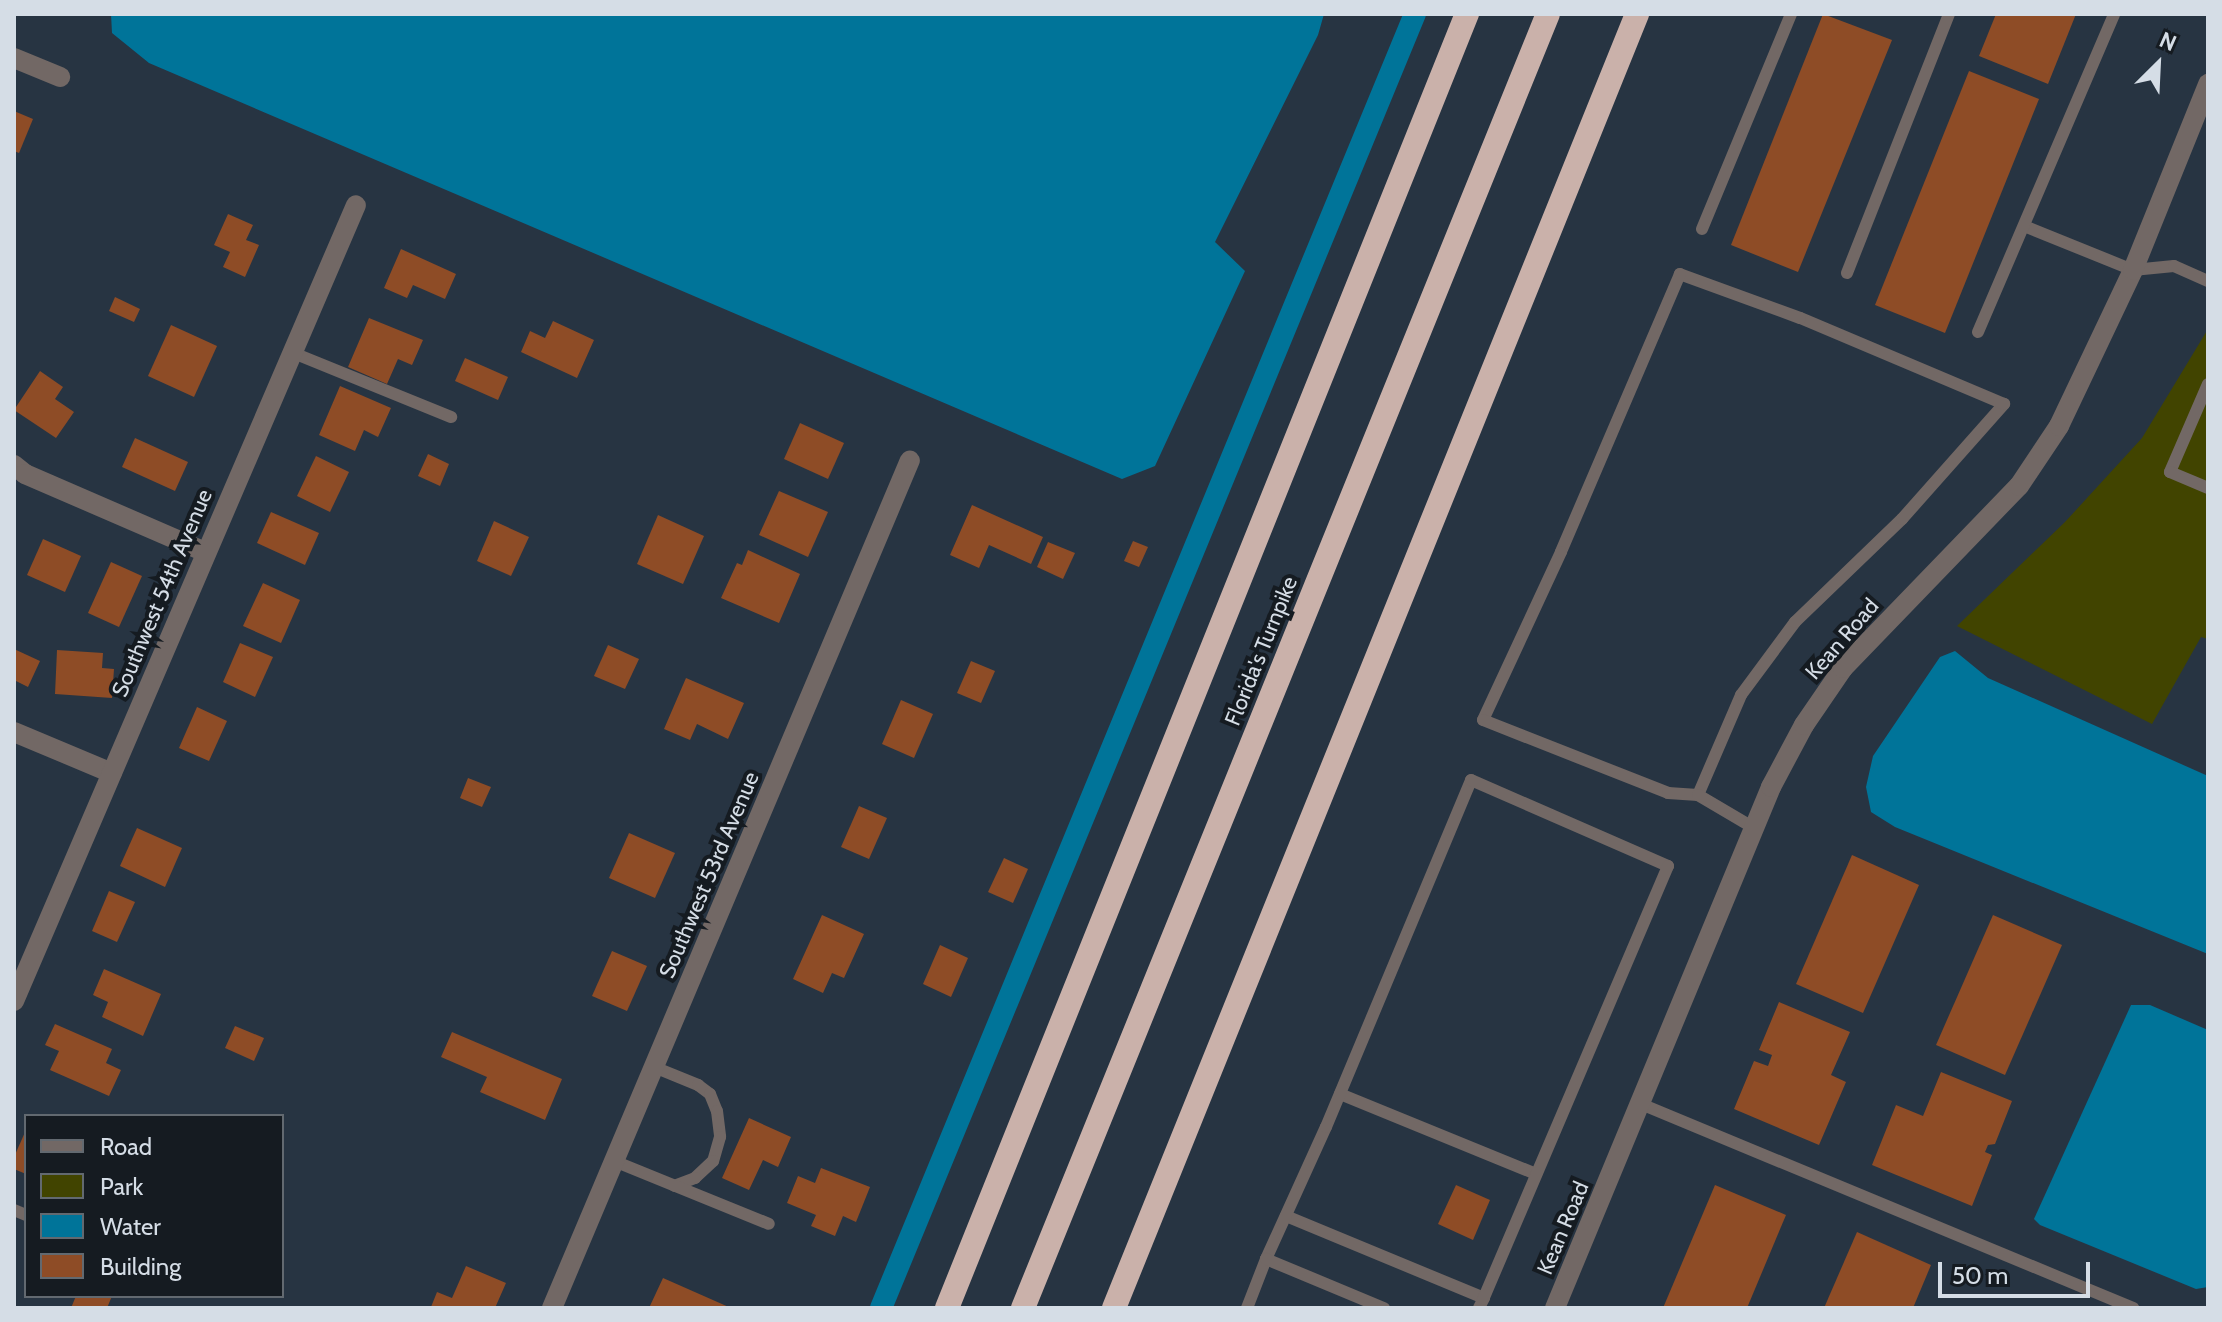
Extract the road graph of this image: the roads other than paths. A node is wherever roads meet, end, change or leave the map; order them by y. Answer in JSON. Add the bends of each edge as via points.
{"nodes":[{"id":1,"x":1467,"y":14,"type":"edge"},
{"id":2,"x":1548,"y":14,"type":"edge"},
{"id":3,"x":1637,"y":14,"type":"edge"},
{"id":4,"x":1791,"y":14,"type":"edge"},
{"id":5,"x":1949,"y":14,"type":"edge"},
{"id":6,"x":2114,"y":14,"type":"edge"},
{"id":7,"x":14,"y":58,"type":"edge"},
{"id":8,"x":60,"y":77,"type":"dead end"},
{"id":9,"x":2208,"y":84,"type":"edge"},
{"id":10,"x":356,"y":205,"type":"dead end"},
{"id":11,"x":2024,"y":226,"type":"junction"},
{"id":12,"x":1702,"y":229,"type":"dead end"},
{"id":13,"x":2133,"y":270,"type":"junction"},
{"id":14,"x":1847,"y":273,"type":"dead end"},
{"id":15,"x":2208,"y":281,"type":"edge"},
{"id":16,"x":1978,"y":332,"type":"dead end"},
{"id":17,"x":291,"y":352,"type":"junction"},
{"id":18,"x":2208,"y":384,"type":"edge"},
{"id":19,"x":451,"y":417,"type":"dead end"},
{"id":20,"x":910,"y":460,"type":"dead end"},
{"id":21,"x":14,"y":465,"type":"edge"},
{"id":22,"x":2208,"y":488,"type":"edge"},
{"id":23,"x":205,"y":552,"type":"junction"},
{"id":24,"x":14,"y":732,"type":"edge"},
{"id":25,"x":112,"y":773,"type":"junction"},
{"id":26,"x":1698,"y":795,"type":"junction"},
{"id":27,"x":1754,"y":828,"type":"junction"},
{"id":28,"x":14,"y":1001,"type":"edge"},
{"id":29,"x":654,"y":1067,"type":"junction"},
{"id":30,"x":1340,"y":1094,"type":"junction"},
{"id":31,"x":1641,"y":1104,"type":"junction"},
{"id":32,"x":614,"y":1161,"type":"junction"},
{"id":33,"x":1536,"y":1174,"type":"junction"},
{"id":34,"x":674,"y":1186,"type":"junction"},
{"id":35,"x":1286,"y":1216,"type":"junction"},
{"id":36,"x":769,"y":1224,"type":"dead end"},
{"id":37,"x":1266,"y":1259,"type":"junction"},
{"id":38,"x":1482,"y":1303,"type":"edge"},
{"id":39,"x":552,"y":1308,"type":"edge"},
{"id":40,"x":947,"y":1308,"type":"edge"},
{"id":41,"x":1023,"y":1308,"type":"edge"},
{"id":42,"x":1114,"y":1308,"type":"edge"},
{"id":43,"x":1247,"y":1308,"type":"edge"},
{"id":44,"x":1384,"y":1308,"type":"edge"},
{"id":45,"x":1555,"y":1308,"type":"edge"},
{"id":46,"x":2133,"y":1308,"type":"edge"}],
"edges":[{"from":1,"to":40,"type":"highway"},
{"from":2,"to":41,"type":"highway","name":"Florida's Turnpike"},
{"from":3,"to":42,"type":"highway"},
{"from":4,"to":12,"type":"lane"},
{"from":5,"to":14,"type":"lane"},
{"from":6,"to":11,"type":"lane"},
{"from":7,"to":8,"type":"street"},
{"from":9,"to":13,"type":"street","name":"Kean Road"},
{"from":10,"to":17,"type":"street","name":"Southwest 54th Avenue"},
{"from":11,"to":13,"type":"lane"},
{"from":11,"to":16,"type":"lane"},
{"from":13,"to":15,"type":"lane","via":[[2174,266]]},
{"from":13,"to":27,"type":"street","name":"Kean Road","via":[[2059,426],[2019,486],[1843,668],[1804,725]]},
{"from":17,"to":19,"type":"lane"},
{"from":17,"to":23,"type":"street","name":"Southwest 54th Avenue"},
{"from":18,"to":22,"type":"lane","via":[[2170,472]]},
{"from":20,"to":29,"type":"street","name":"Southwest 53rd Avenue"},
{"from":21,"to":23,"type":"street"},
{"from":23,"to":25,"type":"street","name":"Southwest 54th Avenue"},
{"from":24,"to":25,"type":"street"},
{"from":25,"to":28,"type":"street","name":"Southwest 54th Avenue"},
{"from":26,"to":26,"type":"lane","via":[[1668,793],[1483,720],[1680,274],[2004,404],[1902,519],[1795,622],[1741,695]]},
{"from":26,"to":27,"type":"lane"},
{"from":27,"to":31,"type":"street","name":"Kean Road"},
{"from":29,"to":32,"type":"street","name":"Southwest 53rd Avenue"},
{"from":29,"to":34,"type":"lane","via":[[698,1085],[710,1094],[717,1111],[720,1137],[713,1161],[695,1178]]},
{"from":30,"to":33,"type":"lane"},
{"from":30,"to":33,"type":"lane","via":[[1471,780],[1668,866]]},
{"from":30,"to":35,"type":"lane"},
{"from":31,"to":45,"type":"street","name":"Kean Road"},
{"from":31,"to":46,"type":"lane"},
{"from":32,"to":34,"type":"lane"},
{"from":32,"to":39,"type":"street","name":"Southwest 53rd Avenue"},
{"from":33,"to":38,"type":"lane"},
{"from":34,"to":36,"type":"lane"},
{"from":35,"to":37,"type":"lane"},
{"from":35,"to":38,"type":"lane"},
{"from":37,"to":43,"type":"lane"},
{"from":37,"to":44,"type":"lane"}]}
